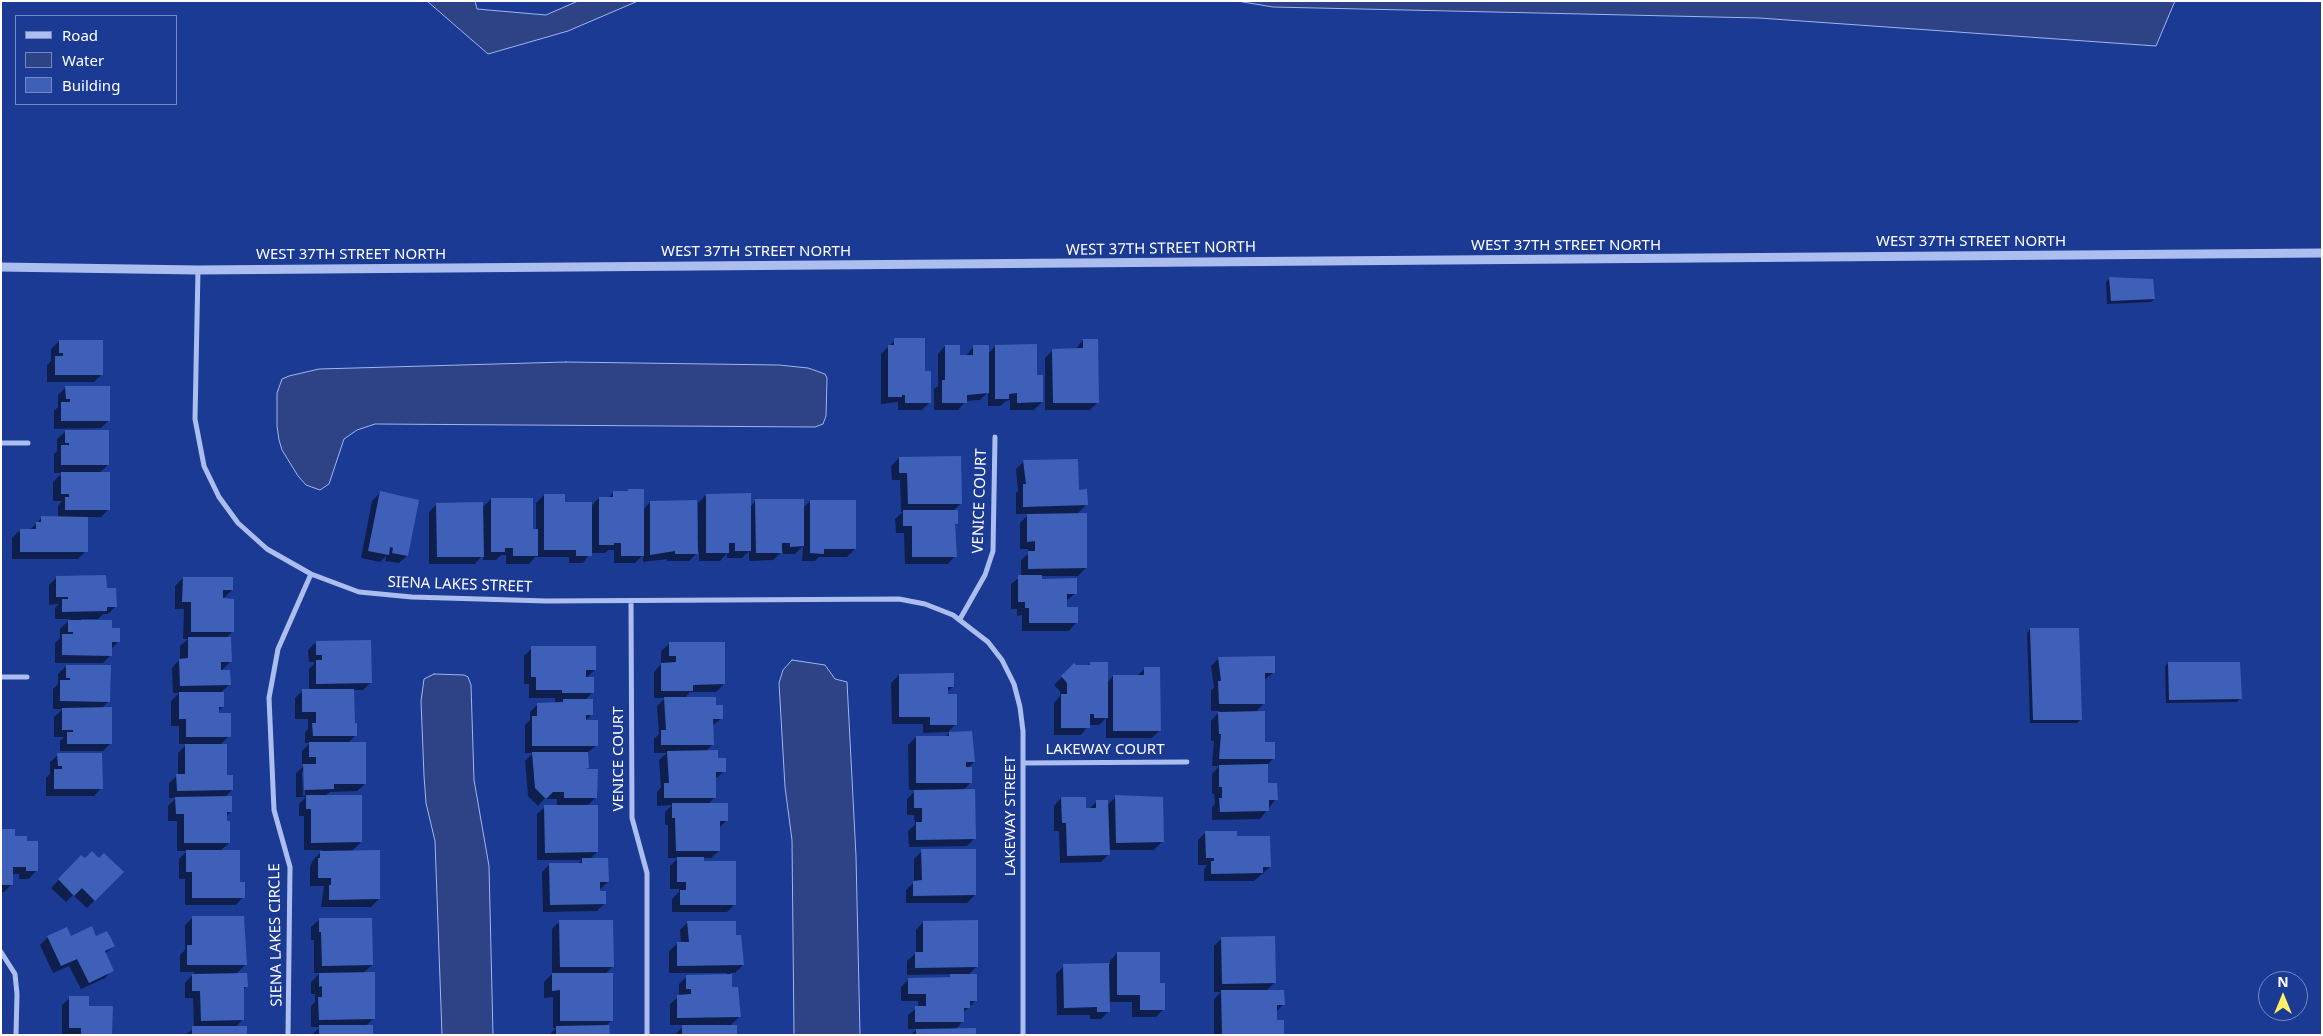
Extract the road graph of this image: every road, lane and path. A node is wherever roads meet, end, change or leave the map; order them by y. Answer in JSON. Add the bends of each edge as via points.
{"nodes":[{"id":1,"x":2322,"y":253,"type":"edge"},
{"id":2,"x":1,"y":267,"type":"edge"},
{"id":3,"x":198,"y":270,"type":"junction"},
{"id":4,"x":995,"y":437,"type":"dead end"},
{"id":5,"x":1,"y":443,"type":"edge"},
{"id":6,"x":28,"y":443,"type":"dead end"},
{"id":7,"x":311,"y":574,"type":"junction"},
{"id":8,"x":631,"y":601,"type":"junction"},
{"id":9,"x":960,"y":619,"type":"junction"},
{"id":10,"x":1,"y":677,"type":"edge"},
{"id":11,"x":27,"y":677,"type":"dead end"},
{"id":12,"x":1187,"y":762,"type":"dead end"},
{"id":13,"x":1023,"y":763,"type":"junction"},
{"id":14,"x":1,"y":952,"type":"edge"},
{"id":15,"x":16,"y":1035,"type":"edge"},
{"id":16,"x":288,"y":1035,"type":"edge"},
{"id":17,"x":647,"y":1035,"type":"edge"},
{"id":18,"x":1023,"y":1035,"type":"edge"}],
"edges":[{"from":1,"to":3,"type":"street","name":"WEST 37TH STREET NORTH"},
{"from":2,"to":3,"type":"street","name":"WEST 37TH STREET NORTH"},
{"from":3,"to":7,"type":"street","name":"SIENA LAKES STREET","via":[[195,419],[204,466],[219,497],[238,523],[267,550]]},
{"from":4,"to":9,"type":"street","name":"VENICE COURT","via":[[993,551],[985,575]]},
{"from":5,"to":6,"type":"street"},
{"from":7,"to":8,"type":"street","name":"SIENA LAKES STREET","via":[[359,592],[412,598]]},
{"from":7,"to":16,"type":"street","name":"SIENA LAKES CIRCLE","via":[[278,649],[269,698],[274,810],[290,867]]},
{"from":8,"to":9,"type":"street","name":"SIENA LAKES STREET","via":[[885,598],[925,604]]},
{"from":8,"to":17,"type":"street","name":"VENICE COURT","via":[[632,818],[647,873]]},
{"from":9,"to":13,"type":"street","name":"LAKEWAY STREET","via":[[988,642],[1008,671],[1020,707]]},
{"from":10,"to":11,"type":"street"},
{"from":12,"to":13,"type":"street","name":"LAKEWAY COURT"},
{"from":13,"to":18,"type":"street","name":"LAKEWAY STREET"},
{"from":14,"to":15,"type":"street","via":[[15,974]]}]}
